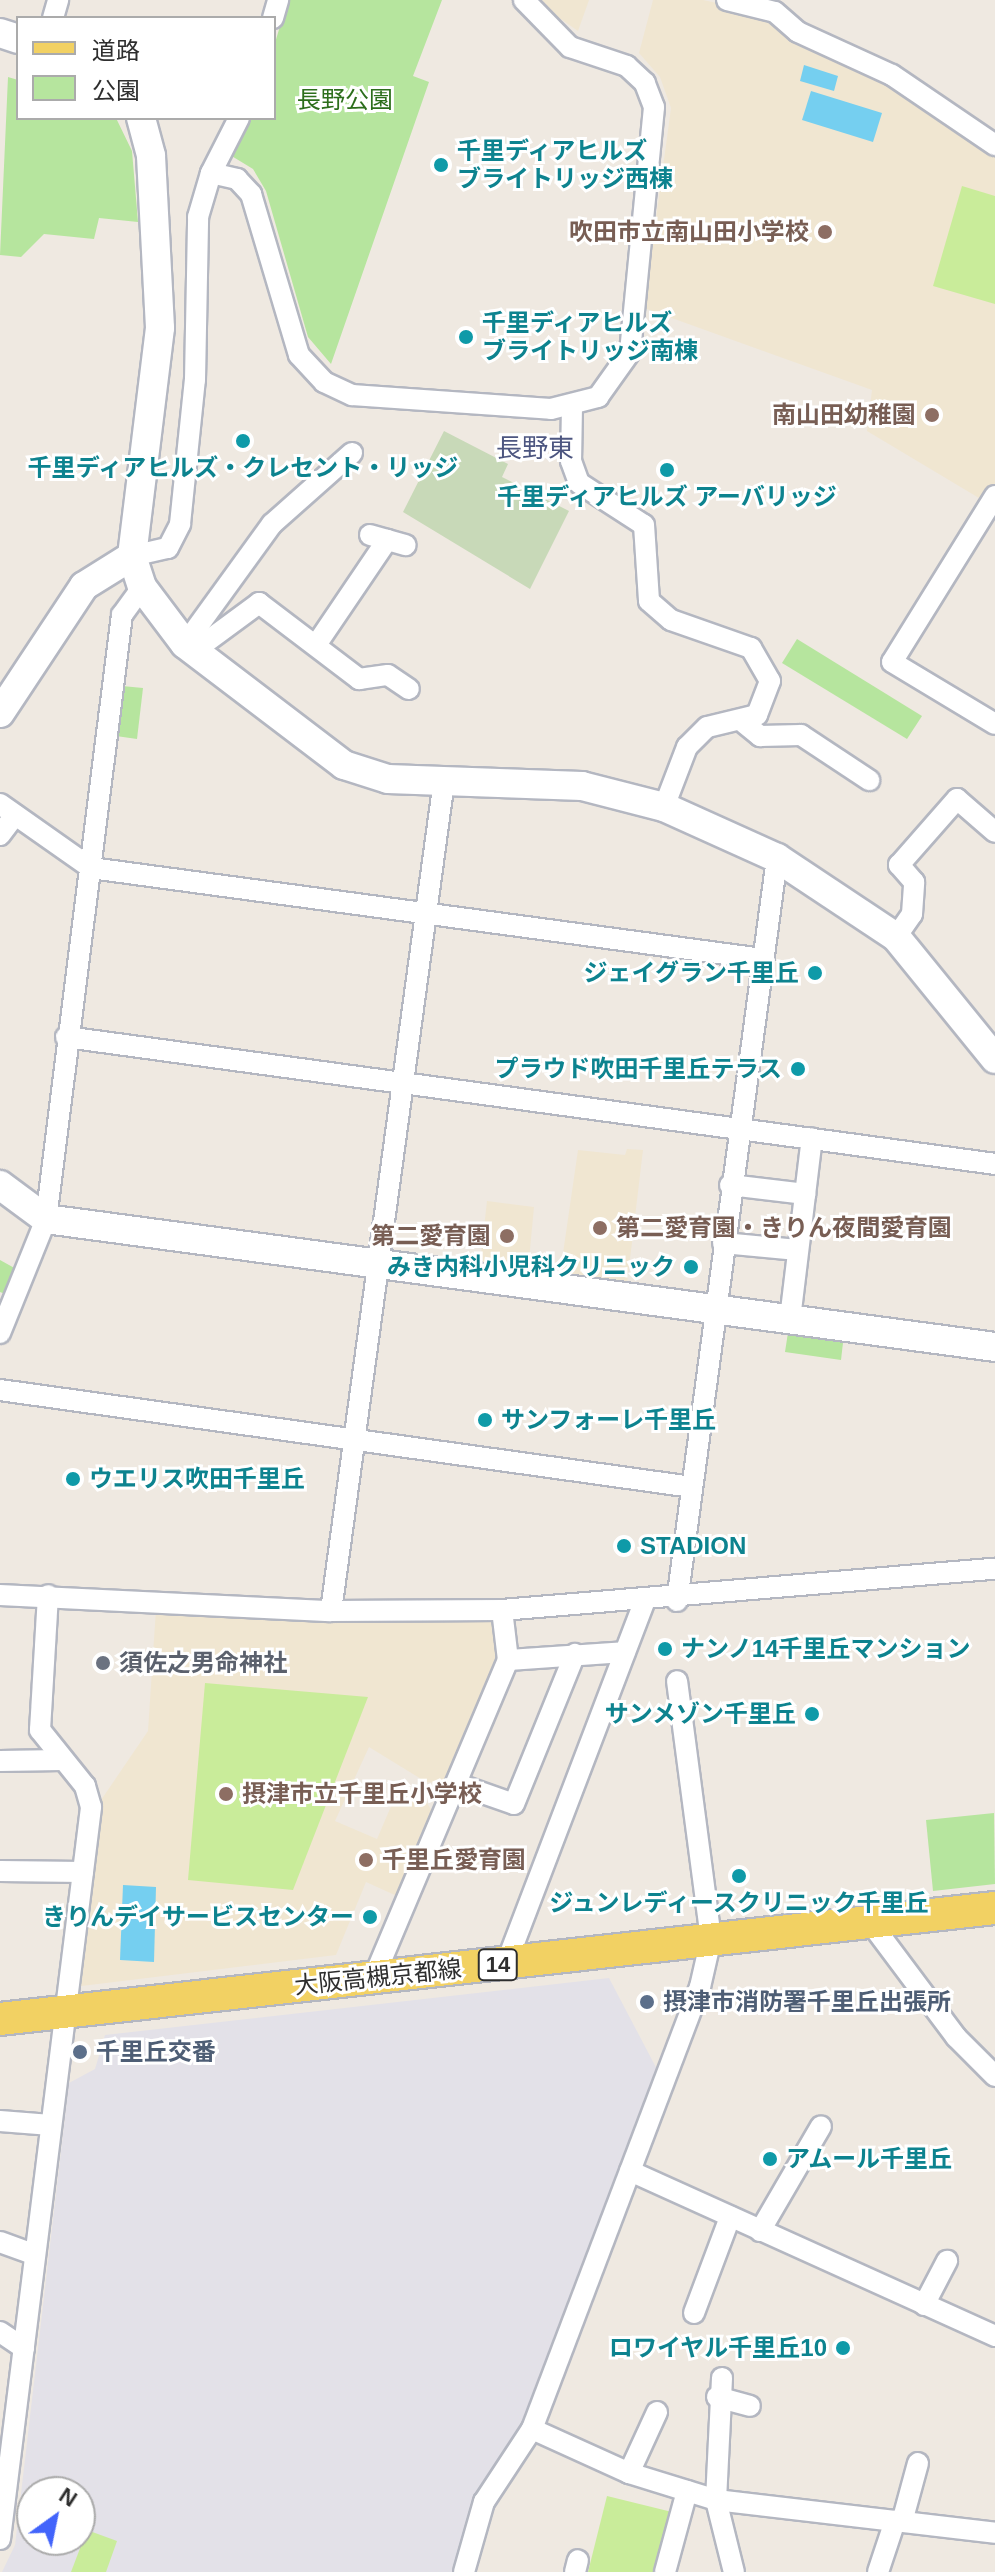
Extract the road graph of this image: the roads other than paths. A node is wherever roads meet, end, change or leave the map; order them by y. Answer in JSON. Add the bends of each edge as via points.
{"nodes":[{"id":1,"x":524,"y":0,"type":"edge"},
{"id":2,"x":727,"y":0,"type":"edge"},
{"id":3,"x":142,"y":120,"type":"edge"},
{"id":4,"x":238,"y":120,"type":"edge"},
{"id":5,"x":995,"y":145,"type":"edge"},
{"id":6,"x":211,"y":173,"type":"junction"},
{"id":7,"x":572,"y":406,"type":"junction"},
{"id":8,"x":352,"y":453,"type":"dead end"},
{"id":9,"x":995,"y":496,"type":"edge"},
{"id":10,"x":388,"y":540,"type":"dead end"},
{"id":11,"x":132,"y":556,"type":"junction"},
{"id":12,"x":142,"y":587,"type":"junction"},
{"id":13,"x":316,"y":645,"type":"junction"},
{"id":14,"x":189,"y":648,"type":"junction"},
{"id":15,"x":409,"y":689,"type":"dead end"},
{"id":16,"x":0,"y":713,"type":"edge"},
{"id":17,"x":744,"y":723,"type":"junction"},
{"id":18,"x":995,"y":724,"type":"edge"},
{"id":19,"x":869,"y":780,"type":"dead end"},
{"id":20,"x":444,"y":781,"type":"junction"},
{"id":21,"x":664,"y":807,"type":"junction"},
{"id":22,"x":8,"y":810,"type":"edge"},
{"id":23,"x":995,"y":832,"type":"edge"},
{"id":24,"x":0,"y":835,"type":"edge"},
{"id":25,"x":777,"y":858,"type":"junction"},
{"id":26,"x":91,"y":868,"type":"junction"},
{"id":27,"x":425,"y":914,"type":"junction"},
{"id":28,"x":896,"y":937,"type":"junction"},
{"id":29,"x":762,"y":959,"type":"junction"},
{"id":30,"x":66,"y":1037,"type":"junction"},
{"id":31,"x":995,"y":1059,"type":"edge"},
{"id":32,"x":402,"y":1081,"type":"junction"},
{"id":33,"x":736,"y":1127,"type":"junction"},
{"id":34,"x":812,"y":1138,"type":"junction"},
{"id":35,"x":995,"y":1164,"type":"edge"},
{"id":36,"x":0,"y":1185,"type":"edge"},
{"id":37,"x":730,"y":1185,"type":"junction"},
{"id":38,"x":805,"y":1194,"type":"junction"},
{"id":39,"x":46,"y":1219,"type":"junction"},
{"id":40,"x":723,"y":1243,"type":"junction"},
{"id":41,"x":798,"y":1250,"type":"junction"},
{"id":42,"x":380,"y":1263,"type":"junction"},
{"id":43,"x":717,"y":1310,"type":"junction"},
{"id":44,"x":790,"y":1319,"type":"junction"},
{"id":45,"x":0,"y":1333,"type":"edge"},
{"id":46,"x":995,"y":1347,"type":"edge"},
{"id":47,"x":0,"y":1390,"type":"edge"},
{"id":48,"x":354,"y":1440,"type":"junction"},
{"id":49,"x":692,"y":1487,"type":"junction"},
{"id":50,"x":995,"y":1569,"type":"edge"},
{"id":51,"x":0,"y":1595,"type":"edge"},
{"id":52,"x":48,"y":1595,"type":"junction"},
{"id":53,"x":677,"y":1601,"type":"junction"},
{"id":54,"x":644,"y":1603,"type":"junction"},
{"id":55,"x":502,"y":1610,"type":"junction"},
{"id":56,"x":331,"y":1611,"type":"junction"},
{"id":57,"x":625,"y":1652,"type":"junction"},
{"id":58,"x":575,"y":1654,"type":"junction"},
{"id":59,"x":508,"y":1660,"type":"junction"},
{"id":60,"x":677,"y":1681,"type":"dead end"},
{"id":61,"x":62,"y":1760,"type":"junction"},
{"id":62,"x":0,"y":1761,"type":"edge"},
{"id":63,"x":457,"y":1784,"type":"junction"},
{"id":64,"x":0,"y":1871,"type":"edge"},
{"id":65,"x":83,"y":1872,"type":"junction"},
{"id":66,"x":995,"y":1908,"type":"edge"},
{"id":67,"x":870,"y":1922,"type":"junction"},
{"id":68,"x":711,"y":1939,"type":"junction"},
{"id":69,"x":506,"y":1964,"type":"junction"},
{"id":70,"x":374,"y":1977,"type":"junction"},
{"id":71,"x":64,"y":2013,"type":"junction"},
{"id":72,"x":0,"y":2019,"type":"edge"},
{"id":73,"x":995,"y":2076,"type":"edge"},
{"id":74,"x":0,"y":2121,"type":"edge"},
{"id":75,"x":51,"y":2125,"type":"junction"},
{"id":76,"x":821,"y":2126,"type":"dead end"},
{"id":77,"x":630,"y":2171,"type":"junction"},
{"id":78,"x":730,"y":2217,"type":"junction"},
{"id":79,"x":760,"y":2231,"type":"junction"},
{"id":80,"x":0,"y":2242,"type":"edge"},
{"id":81,"x":35,"y":2255,"type":"junction"},
{"id":82,"x":947,"y":2261,"type":"dead end"},
{"id":83,"x":924,"y":2305,"type":"junction"},
{"id":84,"x":694,"y":2313,"type":"dead end"},
{"id":85,"x":0,"y":2332,"type":"edge"},
{"id":86,"x":995,"y":2336,"type":"edge"},
{"id":87,"x":24,"y":2348,"type":"junction"},
{"id":88,"x":9,"y":2391,"type":"edge"},
{"id":89,"x":750,"y":2406,"type":"dead end"},
{"id":90,"x":657,"y":2412,"type":"dead end"},
{"id":91,"x":532,"y":2429,"type":"junction"},
{"id":92,"x":918,"y":2463,"type":"dead end"},
{"id":93,"x":629,"y":2473,"type":"junction"},
{"id":94,"x":687,"y":2491,"type":"junction"},
{"id":95,"x":716,"y":2500,"type":"junction"},
{"id":96,"x":898,"y":2521,"type":"junction"},
{"id":97,"x":995,"y":2533,"type":"edge"},
{"id":98,"x":0,"y":2539,"type":"edge"},
{"id":99,"x":464,"y":2572,"type":"edge"},
{"id":100,"x":665,"y":2572,"type":"edge"},
{"id":101,"x":734,"y":2572,"type":"edge"},
{"id":102,"x":878,"y":2572,"type":"edge"}],
"edges":[{"from":1,"to":7,"type":"street","via":[[570,47],[627,66],[645,83],[654,107],[630,352],[598,397]]},
{"from":2,"to":5,"type":"street","via":[[775,12],[798,32],[892,75]]},
{"from":3,"to":11,"type":"street","via":[[151,156],[160,328]]},
{"from":4,"to":6,"type":"street"},
{"from":6,"to":7,"type":"street","via":[[237,179],[251,194],[299,355],[324,382],[352,395]]},
{"from":6,"to":11,"type":"street","via":[[198,217],[195,380],[180,524],[168,548]]},
{"from":7,"to":17,"type":"street","via":[[571,461],[579,483],[644,525],[649,601],[671,620],[751,648],[765,664],[765,702]]},
{"from":8,"to":14,"type":"street","via":[[272,524]]},
{"from":9,"to":18,"type":"street","via":[[892,662]]},
{"from":10,"to":13,"type":"street"},
{"from":11,"to":12,"type":"street"},
{"from":11,"to":16,"type":"street","via":[[84,586]]},
{"from":12,"to":14,"type":"street"},
{"from":12,"to":26,"type":"street","via":[[122,615]]},
{"from":13,"to":14,"type":"street","via":[[259,603]]},
{"from":13,"to":15,"type":"street","via":[[359,679],[388,675]]},
{"from":14,"to":20,"type":"street","via":[[344,765],[388,779]]},
{"from":17,"to":19,"type":"street","via":[[760,736],[801,735]]},
{"from":17,"to":21,"type":"street","via":[[707,727],[687,747]]},
{"from":20,"to":21,"type":"street","via":[[582,786]]},
{"from":20,"to":27,"type":"street"},
{"from":21,"to":25,"type":"street"},
{"from":22,"to":24,"type":"street"},
{"from":22,"to":26,"type":"street"},
{"from":23,"to":28,"type":"street","via":[[957,799],[899,865],[914,882],[912,914]]},
{"from":25,"to":28,"type":"street"},
{"from":25,"to":29,"type":"street"},
{"from":26,"to":27,"type":"street"},
{"from":26,"to":30,"type":"street"},
{"from":27,"to":29,"type":"street"},
{"from":27,"to":32,"type":"street"},
{"from":28,"to":31,"type":"street"},
{"from":29,"to":33,"type":"street"},
{"from":30,"to":32,"type":"street"},
{"from":30,"to":39,"type":"street"},
{"from":32,"to":33,"type":"street"},
{"from":32,"to":42,"type":"street"},
{"from":33,"to":34,"type":"street"},
{"from":33,"to":37,"type":"street"},
{"from":34,"to":35,"type":"street"},
{"from":34,"to":38,"type":"street"},
{"from":36,"to":39,"type":"street"},
{"from":37,"to":38,"type":"street"},
{"from":37,"to":40,"type":"street"},
{"from":38,"to":41,"type":"street"},
{"from":39,"to":42,"type":"street"},
{"from":39,"to":45,"type":"street"},
{"from":40,"to":41,"type":"street"},
{"from":40,"to":43,"type":"street"},
{"from":41,"to":44,"type":"street"},
{"from":42,"to":43,"type":"street"},
{"from":42,"to":48,"type":"street"},
{"from":43,"to":44,"type":"street"},
{"from":43,"to":49,"type":"street"},
{"from":44,"to":46,"type":"street"},
{"from":47,"to":48,"type":"street"},
{"from":48,"to":49,"type":"street"},
{"from":48,"to":56,"type":"street"},
{"from":49,"to":53,"type":"street"},
{"from":50,"to":53,"type":"street"},
{"from":51,"to":52,"type":"street"},
{"from":52,"to":56,"type":"street"},
{"from":52,"to":61,"type":"street","via":[[39,1717],[46,1742]]},
{"from":53,"to":54,"type":"street"},
{"from":54,"to":55,"type":"street"},
{"from":54,"to":57,"type":"street"},
{"from":55,"to":56,"type":"street"},
{"from":55,"to":59,"type":"street"},
{"from":57,"to":58,"type":"street"},
{"from":57,"to":69,"type":"street"},
{"from":58,"to":59,"type":"street"},
{"from":58,"to":63,"type":"street","via":[[514,1804]]},
{"from":59,"to":63,"type":"street"},
{"from":60,"to":68,"type":"street"},
{"from":61,"to":62,"type":"street"},
{"from":61,"to":65,"type":"street","via":[[90,1796]]},
{"from":63,"to":70,"type":"street"},
{"from":64,"to":65,"type":"street"},
{"from":65,"to":71,"type":"street"},
{"from":66,"to":67,"type":"main road","name":"大阪高槻京都線","number":"14"},
{"from":67,"to":68,"type":"main road","name":"大阪高槻京都線","number":"14"},
{"from":67,"to":73,"type":"street","via":[[956,2037]]},
{"from":68,"to":69,"type":"main road","name":"大阪高槻京都線","number":"14"},
{"from":68,"to":77,"type":"street","via":[[700,1987]]},
{"from":69,"to":70,"type":"main road","name":"大阪高槻京都線","number":"14"},
{"from":70,"to":71,"type":"main road","name":"大阪高槻京都線","number":"14"},
{"from":71,"to":72,"type":"main road","name":"大阪高槻京都線","number":"14"},
{"from":71,"to":75,"type":"street"},
{"from":74,"to":75,"type":"street"},
{"from":75,"to":81,"type":"street"},
{"from":76,"to":79,"type":"street"},
{"from":77,"to":78,"type":"street"},
{"from":77,"to":91,"type":"street"},
{"from":78,"to":79,"type":"street"},
{"from":78,"to":84,"type":"street"},
{"from":79,"to":83,"type":"street"},
{"from":80,"to":81,"type":"street"},
{"from":81,"to":87,"type":"street"},
{"from":82,"to":83,"type":"street"},
{"from":83,"to":86,"type":"street"},
{"from":85,"to":87,"type":"street"},
{"from":87,"to":88,"type":"street"},
{"from":88,"to":98,"type":"street"},
{"from":89,"to":95,"type":"street","via":[[720,2387]]},
{"from":90,"to":93,"type":"street"},
{"from":91,"to":93,"type":"street"},
{"from":91,"to":99,"type":"street","via":[[484,2502]]},
{"from":92,"to":96,"type":"street"},
{"from":93,"to":94,"type":"street"},
{"from":94,"to":95,"type":"street"},
{"from":94,"to":100,"type":"street"},
{"from":95,"to":96,"type":"street"},
{"from":95,"to":101,"type":"street"},
{"from":96,"to":97,"type":"street"},
{"from":96,"to":102,"type":"street"}]}
